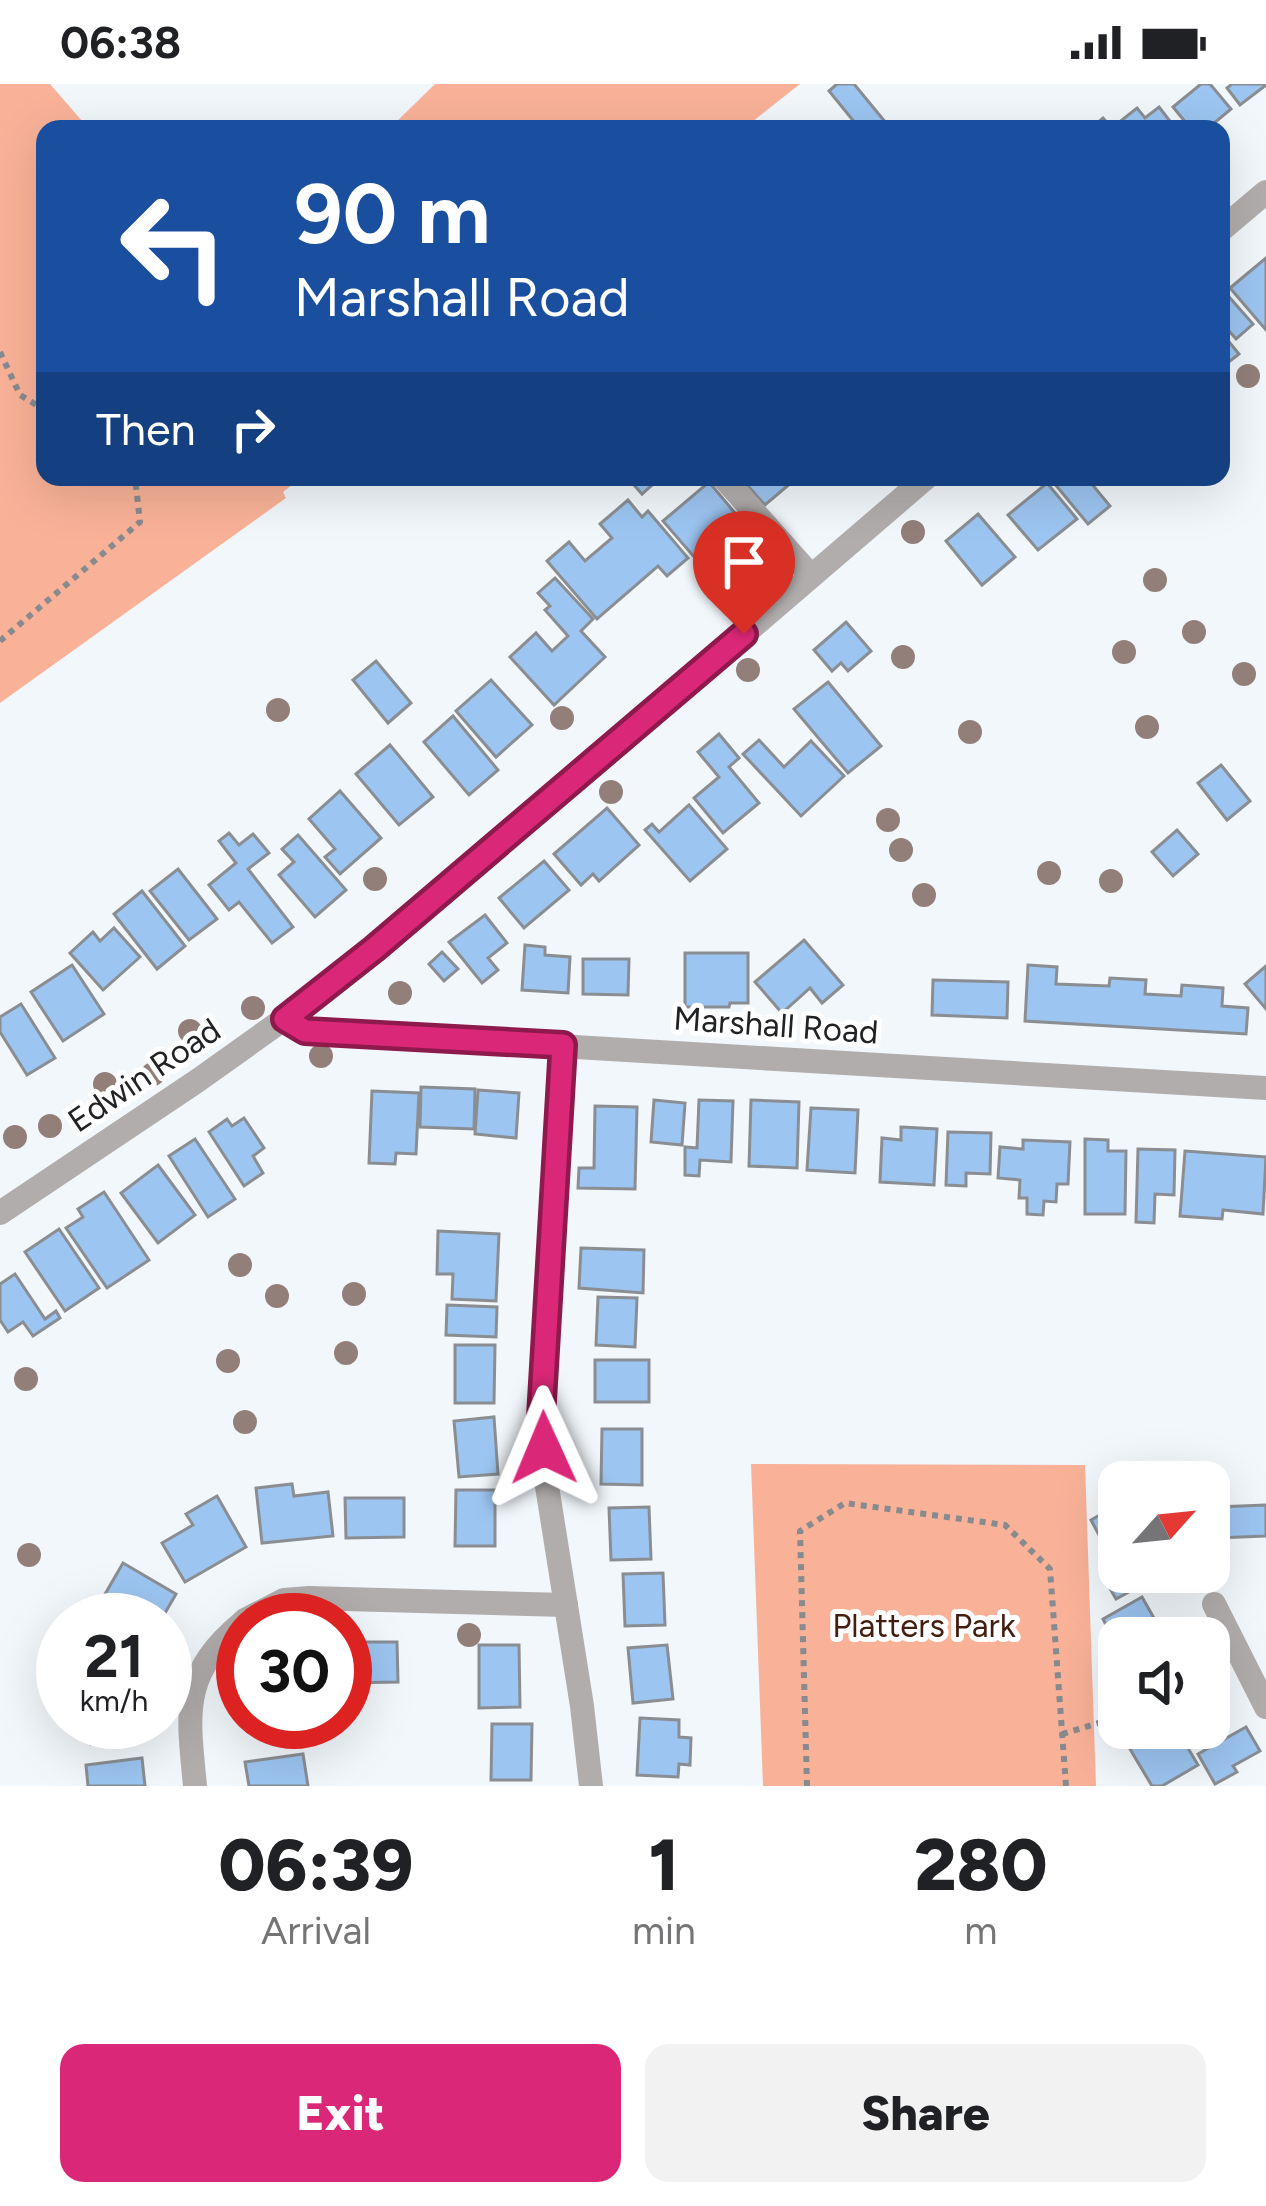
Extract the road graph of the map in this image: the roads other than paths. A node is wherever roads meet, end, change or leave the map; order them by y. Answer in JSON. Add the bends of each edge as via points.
{"nodes":[{"id":1,"x":1266,"y":192,"type":"edge"},
{"id":2,"x":1230,"y":222,"type":"edge"},
{"id":3,"x":731,"y":486,"type":"edge"},
{"id":4,"x":916,"y":486,"type":"edge"},
{"id":5,"x":811,"y":576,"type":"junction"},
{"id":6,"x":285,"y":1019,"type":"junction"},
{"id":7,"x":563,"y":1045,"type":"junction"},
{"id":8,"x":1266,"y":1088,"type":"edge"},
{"id":9,"x":0,"y":1214,"type":"edge"},
{"id":10,"x":372,"y":1601,"type":"edge"},
{"id":11,"x":1214,"y":1604,"type":"dead end"},
{"id":12,"x":566,"y":1605,"type":"junction"},
{"id":13,"x":216,"y":1648,"type":"edge"},
{"id":14,"x":1266,"y":1707,"type":"edge"},
{"id":15,"x":195,"y":1786,"type":"edge"},
{"id":16,"x":591,"y":1786,"type":"edge"}],
"edges":[{"from":1,"to":2,"type":"street"},
{"from":3,"to":5,"type":"street"},
{"from":4,"to":5,"type":"street","name":"Edwin Road"},
{"from":5,"to":6,"type":"street","name":"Edwin Road"},
{"from":6,"to":7,"type":"street","name":"Marshall Road","via":[[305,1031]]},
{"from":6,"to":9,"type":"street","name":"Edwin Road"},
{"from":7,"to":8,"type":"street","name":"Marshall Road"},
{"from":7,"to":12,"type":"street","via":[[541,1417]]},
{"from":10,"to":12,"type":"street"},
{"from":11,"to":14,"type":"street"},
{"from":12,"to":16,"type":"street"},
{"from":13,"to":15,"type":"street","via":[[190,1701]]}]}
